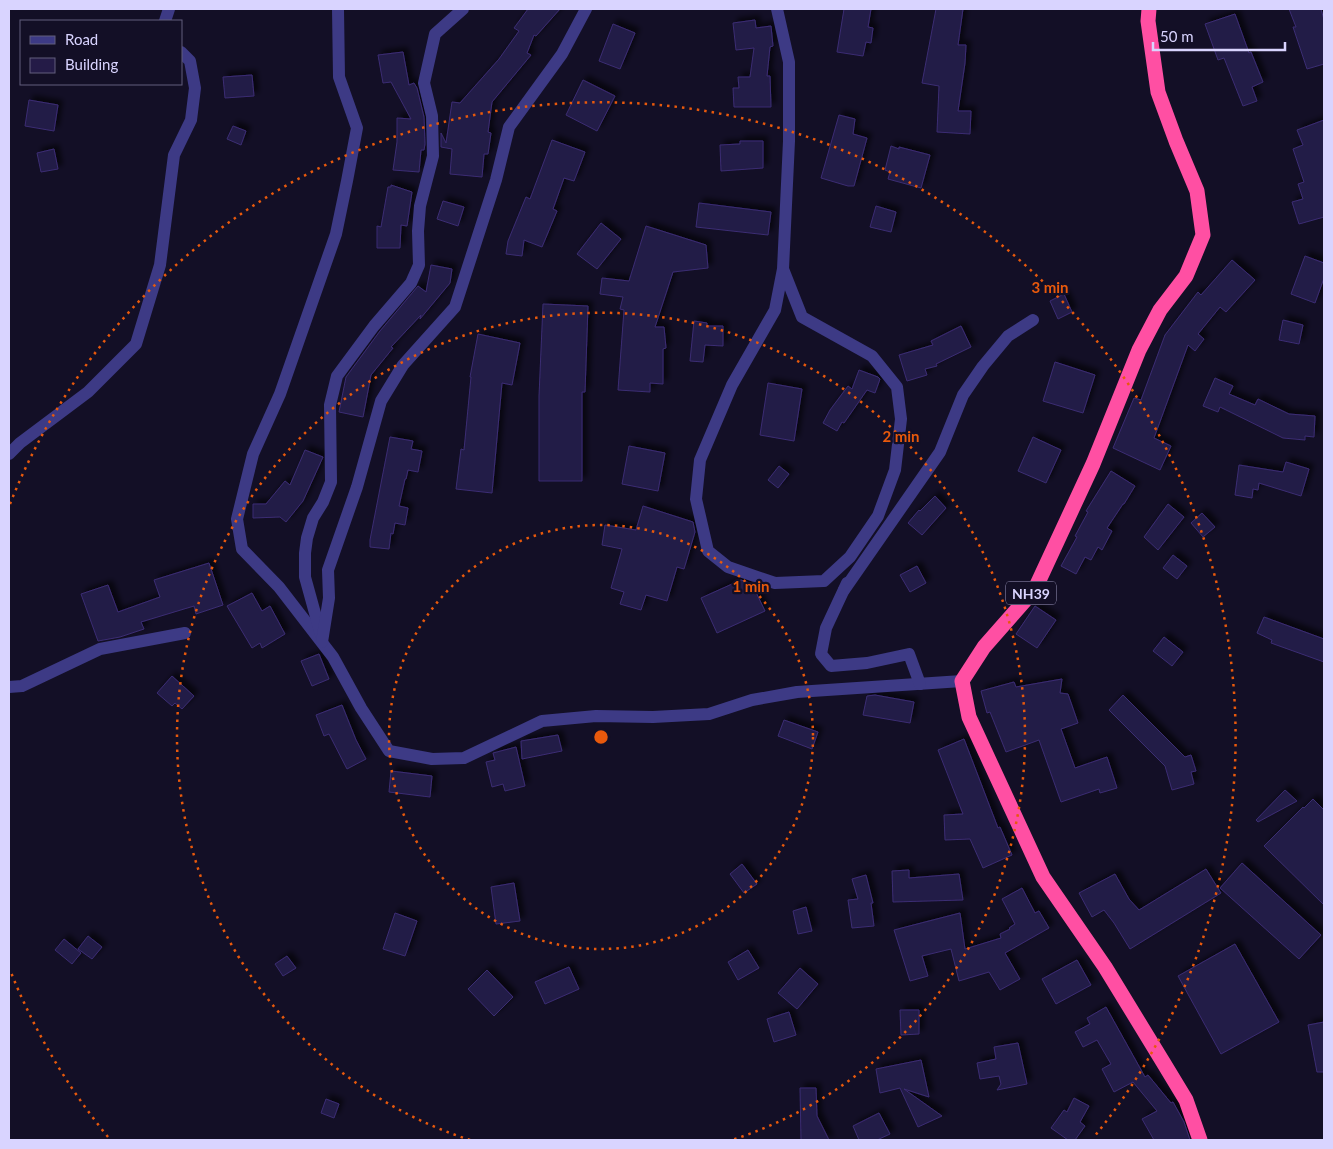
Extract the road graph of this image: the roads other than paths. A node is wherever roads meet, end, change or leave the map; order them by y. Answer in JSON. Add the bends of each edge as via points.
{"nodes":[{"id":1,"x":338,"y":9,"type":"edge"},
{"id":2,"x":463,"y":9,"type":"edge"},
{"id":3,"x":586,"y":9,"type":"edge"},
{"id":4,"x":777,"y":9,"type":"edge"},
{"id":5,"x":1149,"y":9,"type":"edge"},
{"id":6,"x":182,"y":53,"type":"edge"},
{"id":7,"x":784,"y":269,"type":"junction"},
{"id":8,"x":1033,"y":320,"type":"dead end"},
{"id":9,"x":9,"y":454,"type":"edge"},
{"id":10,"x":878,"y":516,"type":"junction"},
{"id":11,"x":844,"y":590,"type":"junction"},
{"id":12,"x":185,"y":633,"type":"dead end"},
{"id":13,"x":322,"y":642,"type":"junction"},
{"id":14,"x":962,"y":681,"type":"junction"},
{"id":15,"x":920,"y":684,"type":"junction"},
{"id":16,"x":9,"y":687,"type":"edge"},
{"id":17,"x":1200,"y":1140,"type":"edge"}],
"edges":[{"from":1,"to":13,"type":"street","via":[[339,77],[356,128],[347,181],[336,234],[280,394],[253,454],[236,519],[242,549],[279,587]]},
{"from":2,"to":13,"type":"street","via":[[434,34],[424,83],[432,116],[433,156],[420,206],[419,265],[411,283],[337,376],[330,405],[331,482],[307,538],[304,576]]},
{"from":3,"to":13,"type":"street","via":[[562,54],[509,127],[496,180],[455,306],[403,365],[381,401],[357,487],[328,570],[329,598]]},
{"from":4,"to":7,"type":"street","via":[[789,62]]},
{"from":5,"to":14,"type":"highway","number":"NH39","via":[[1158,92],[1197,191],[1203,235],[1186,276],[1160,310],[1139,350],[1093,464],[1035,589],[984,648]]},
{"from":6,"to":9,"type":"street","via":[[190,61],[195,88],[191,120],[174,155],[160,265],[136,344],[88,392]]},
{"from":7,"to":10,"type":"street","via":[[802,317],[872,356],[897,387],[901,419],[895,470]]},
{"from":7,"to":10,"type":"street","via":[[775,310],[732,385],[700,460],[696,500],[708,551],[728,567],[775,583],[824,581],[850,557]]},
{"from":8,"to":11,"type":"street","via":[[1008,336],[983,366],[964,395],[940,452]]},
{"from":10,"to":11,"type":"street"},
{"from":11,"to":15,"type":"street","via":[[826,628],[821,654],[832,666],[909,654]]},
{"from":12,"to":16,"type":"street","via":[[100,649],[22,686]]},
{"from":13,"to":15,"type":"street","via":[[389,752],[432,759],[464,758],[542,722],[596,716],[709,714],[752,700],[797,692]]},
{"from":14,"to":15,"type":"street"},
{"from":14,"to":17,"type":"highway","via":[[969,717],[1043,877],[1105,967],[1186,1100]]}]}
